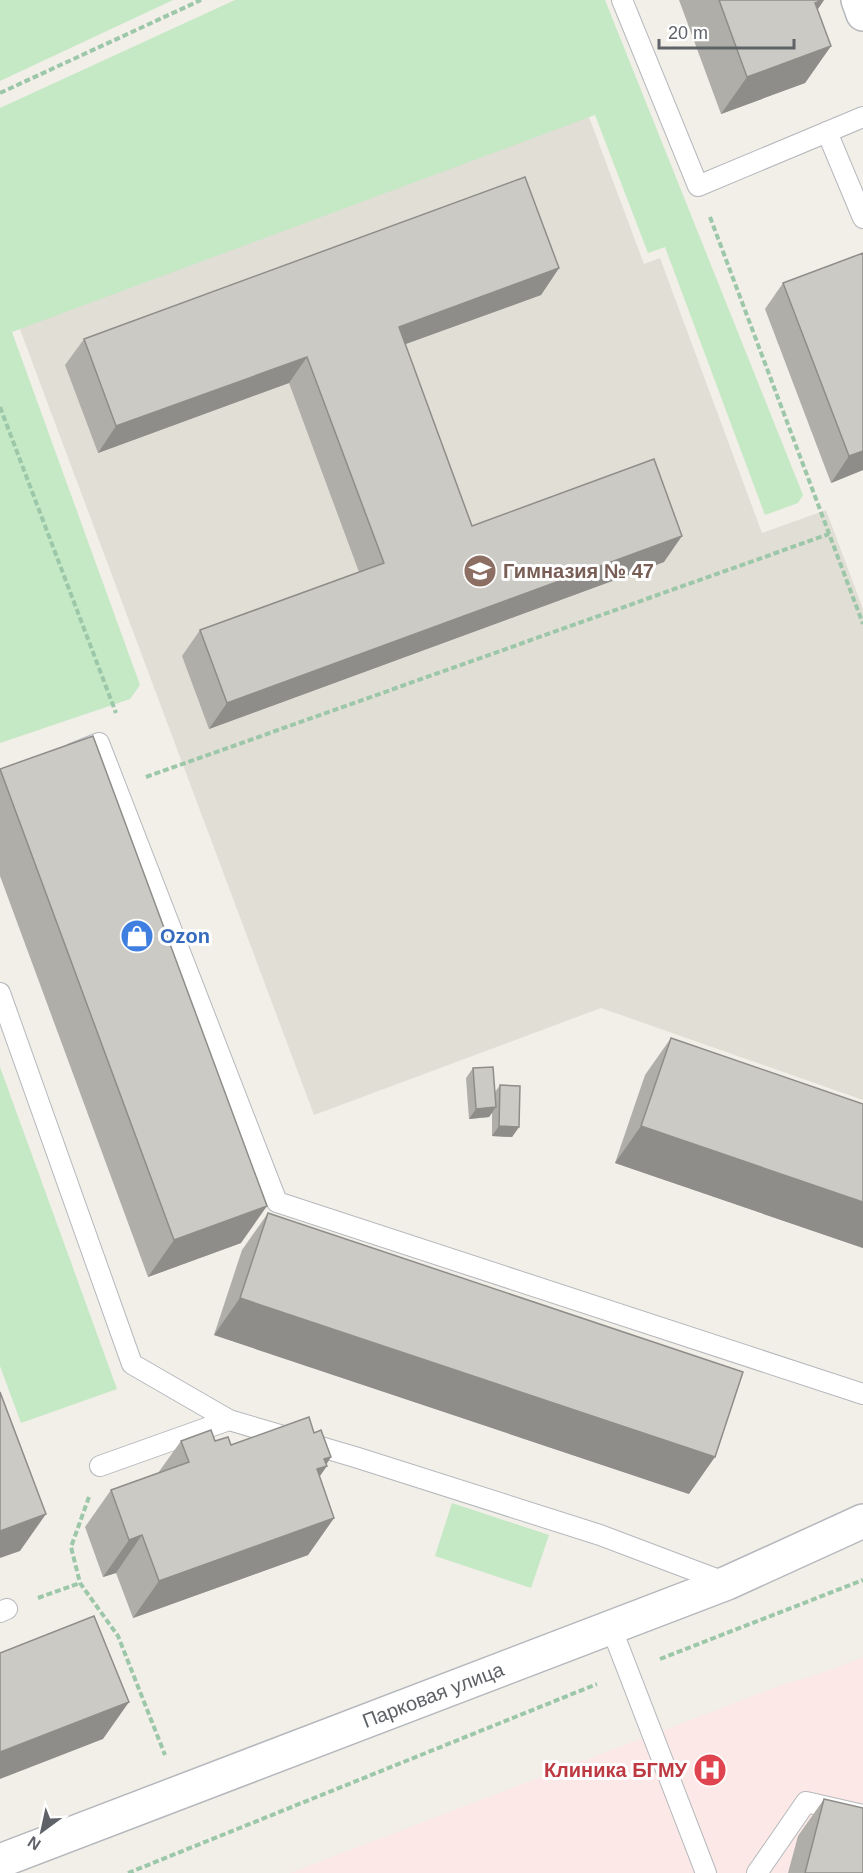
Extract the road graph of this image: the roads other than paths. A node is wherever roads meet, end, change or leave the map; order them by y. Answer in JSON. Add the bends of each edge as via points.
{"nodes":[{"id":1,"x":622,"y":0,"type":"edge"},
{"id":2,"x":858,"y":0,"type":"edge"},
{"id":3,"x":863,"y":14,"type":"edge"},
{"id":4,"x":863,"y":117,"type":"edge"},
{"id":5,"x":827,"y":132,"type":"junction"},
{"id":6,"x":863,"y":218,"type":"edge"},
{"id":7,"x":55,"y":761,"type":"edge"},
{"id":8,"x":0,"y":993,"type":"edge"},
{"id":9,"x":863,"y":1394,"type":"edge"},
{"id":10,"x":230,"y":1420,"type":"junction"},
{"id":11,"x":100,"y":1467,"type":"road end"},
{"id":12,"x":863,"y":1521,"type":"edge"},
{"id":13,"x":727,"y":1583,"type":"junction"},
{"id":14,"x":611,"y":1627,"type":"junction"},
{"id":15,"x":863,"y":1815,"type":"edge"},
{"id":16,"x":0,"y":1861,"type":"edge"},
{"id":17,"x":706,"y":1873,"type":"edge"},
{"id":18,"x":757,"y":1873,"type":"edge"}],
"edges":[{"from":1,"to":5,"type":"lane","via":[[698,186]]},
{"from":2,"to":3,"type":"street"},
{"from":4,"to":5,"type":"lane"},
{"from":5,"to":6,"type":"lane"},
{"from":7,"to":9,"type":"lane","via":[[99,743],[277,1202]]},
{"from":8,"to":10,"type":"lane","via":[[132,1364]]},
{"from":10,"to":11,"type":"lane"},
{"from":10,"to":13,"type":"lane","via":[[600,1535]]},
{"from":12,"to":13,"type":"street","name":"Парковая улица"},
{"from":13,"to":14,"type":"street","name":"Парковая улица"},
{"from":14,"to":16,"type":"street","name":"Парковая улица"},
{"from":14,"to":17,"type":"lane"},
{"from":15,"to":18,"type":"lane","via":[[806,1803]]}]}
